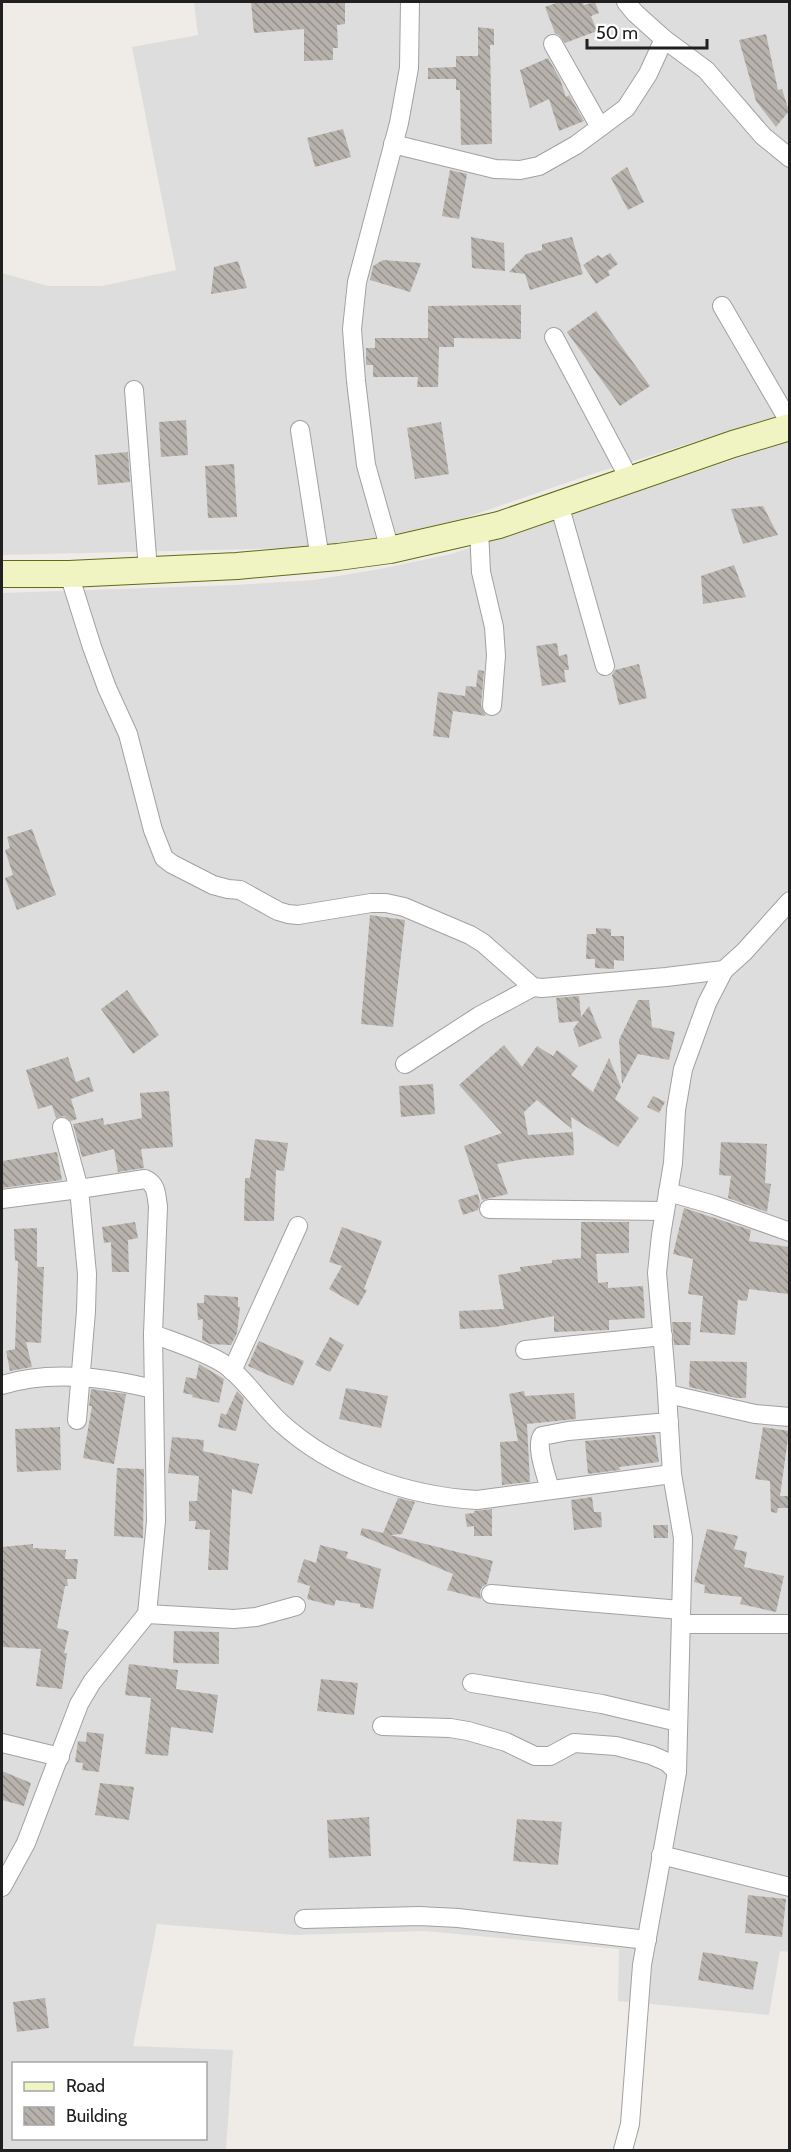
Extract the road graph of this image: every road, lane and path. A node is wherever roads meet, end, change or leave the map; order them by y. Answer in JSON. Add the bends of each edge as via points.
{"nodes":[{"id":1,"x":410,"y":2,"type":"edge"},
{"id":2,"x":626,"y":2,"type":"edge"},
{"id":3,"x":664,"y":39,"type":"junction"},
{"id":4,"x":553,"y":44,"type":"dead end"},
{"id":5,"x":600,"y":127,"type":"junction"},
{"id":6,"x":393,"y":144,"type":"junction"},
{"id":7,"x":789,"y":158,"type":"edge"},
{"id":8,"x":722,"y":306,"type":"dead end"},
{"id":9,"x":554,"y":337,"type":"dead end"},
{"id":10,"x":134,"y":390,"type":"dead end"},
{"id":11,"x":789,"y":425,"type":"edge"},
{"id":12,"x":300,"y":430,"type":"dead end"},
{"id":13,"x":630,"y":480,"type":"junction"},
{"id":14,"x":559,"y":504,"type":"junction"},
{"id":15,"x":479,"y":529,"type":"junction"},
{"id":16,"x":390,"y":550,"type":"junction"},
{"id":17,"x":320,"y":559,"type":"junction"},
{"id":18,"x":148,"y":570,"type":"junction"},
{"id":19,"x":2,"y":574,"type":"edge"},
{"id":20,"x":69,"y":574,"type":"junction"},
{"id":21,"x":605,"y":666,"type":"dead end"},
{"id":22,"x":492,"y":706,"type":"dead end"},
{"id":23,"x":789,"y":901,"type":"edge"},
{"id":24,"x":724,"y":970,"type":"junction"},
{"id":25,"x":533,"y":987,"type":"junction"},
{"id":26,"x":405,"y":1064,"type":"dead end"},
{"id":27,"x":62,"y":1127,"type":"dead end"},
{"id":28,"x":79,"y":1190,"type":"junction"},
{"id":29,"x":668,"y":1192,"type":"junction"},
{"id":30,"x":2,"y":1198,"type":"edge"},
{"id":31,"x":489,"y":1209,"type":"dead end"},
{"id":32,"x":665,"y":1211,"type":"junction"},
{"id":33,"x":297,"y":1226,"type":"dead end"},
{"id":34,"x":789,"y":1232,"type":"edge"},
{"id":35,"x":153,"y":1334,"type":"junction"},
{"id":36,"x":663,"y":1336,"type":"junction"},
{"id":37,"x":525,"y":1350,"type":"dead end"},
{"id":38,"x":232,"y":1371,"type":"junction"},
{"id":39,"x":80,"y":1378,"type":"junction"},
{"id":40,"x":2,"y":1385,"type":"edge"},
{"id":41,"x":153,"y":1389,"type":"junction"},
{"id":42,"x":668,"y":1394,"type":"junction"},
{"id":43,"x":789,"y":1417,"type":"edge"},
{"id":44,"x":77,"y":1420,"type":"dead end"},
{"id":45,"x":669,"y":1422,"type":"junction"},
{"id":46,"x":672,"y":1474,"type":"junction"},
{"id":47,"x":550,"y":1490,"type":"junction"},
{"id":48,"x":491,"y":1594,"type":"dead end"},
{"id":49,"x":296,"y":1606,"type":"dead end"},
{"id":50,"x":147,"y":1614,"type":"junction"},
{"id":51,"x":681,"y":1617,"type":"junction"},
{"id":52,"x":789,"y":1624,"type":"edge"},
{"id":53,"x":472,"y":1683,"type":"dead end"},
{"id":54,"x":678,"y":1722,"type":"junction"},
{"id":55,"x":382,"y":1726,"type":"dead end"},
{"id":56,"x":2,"y":1743,"type":"edge"},
{"id":57,"x":60,"y":1757,"type":"junction"},
{"id":58,"x":677,"y":1772,"type":"junction"},
{"id":59,"x":661,"y":1855,"type":"junction"},
{"id":60,"x":2,"y":1887,"type":"edge"},
{"id":61,"x":789,"y":1887,"type":"edge"},
{"id":62,"x":304,"y":1918,"type":"dead end"},
{"id":63,"x":647,"y":1940,"type":"junction"},
{"id":64,"x":623,"y":2151,"type":"edge"}],
"edges":[{"from":1,"to":6,"type":"street","via":[[409,68]]},
{"from":2,"to":3,"type":"street"},
{"from":3,"to":5,"type":"street","via":[[626,108]]},
{"from":3,"to":7,"type":"street","via":[[706,70],[763,136]]},
{"from":4,"to":5,"type":"street"},
{"from":5,"to":6,"type":"street","via":[[539,166],[520,170],[495,169]]},
{"from":6,"to":16,"type":"street","via":[[357,282],[352,329],[366,465]]},
{"from":8,"to":11,"type":"street"},
{"from":9,"to":13,"type":"street"},
{"from":10,"to":18,"type":"street"},
{"from":11,"to":13,"type":"street"},
{"from":12,"to":17,"type":"street"},
{"from":13,"to":14,"type":"street"},
{"from":14,"to":15,"type":"street"},
{"from":14,"to":21,"type":"street"},
{"from":15,"to":16,"type":"street"},
{"from":15,"to":22,"type":"street","via":[[481,572],[494,627]]},
{"from":16,"to":17,"type":"street"},
{"from":17,"to":18,"type":"street"},
{"from":18,"to":20,"type":"street"},
{"from":19,"to":20,"type":"street"},
{"from":20,"to":25,"type":"street","via":[[107,688],[128,734],[164,858],[213,885],[240,890],[288,914],[371,903],[404,908],[470,935]]},
{"from":23,"to":24,"type":"street"},
{"from":24,"to":25,"type":"street"},
{"from":24,"to":29,"type":"street","via":[[707,1003],[683,1069]]},
{"from":25,"to":26,"type":"street"},
{"from":27,"to":28,"type":"street"},
{"from":28,"to":30,"type":"street"},
{"from":28,"to":35,"type":"street","via":[[145,1179],[152,1182],[158,1206]]},
{"from":28,"to":39,"type":"street","via":[[87,1274]]},
{"from":29,"to":32,"type":"street"},
{"from":29,"to":34,"type":"street"},
{"from":31,"to":32,"type":"street"},
{"from":32,"to":36,"type":"street","via":[[657,1273]]},
{"from":33,"to":38,"type":"street"},
{"from":35,"to":38,"type":"street"},
{"from":35,"to":41,"type":"street"},
{"from":36,"to":37,"type":"street"},
{"from":36,"to":42,"type":"street"},
{"from":38,"to":47,"type":"street","via":[[283,1425],[324,1455],[395,1487],[477,1500]]},
{"from":39,"to":40,"type":"street","via":[[52,1376]]},
{"from":39,"to":41,"type":"street"},
{"from":39,"to":44,"type":"street"},
{"from":41,"to":50,"type":"street","via":[[156,1521]]},
{"from":42,"to":43,"type":"street","via":[[728,1409]]},
{"from":42,"to":45,"type":"street"},
{"from":45,"to":46,"type":"street"},
{"from":45,"to":47,"type":"street","via":[[542,1436],[539,1448]]},
{"from":46,"to":47,"type":"street"},
{"from":46,"to":51,"type":"street","via":[[684,1538]]},
{"from":48,"to":51,"type":"street"},
{"from":49,"to":50,"type":"street","via":[[234,1619]]},
{"from":50,"to":57,"type":"street","via":[[88,1690]]},
{"from":51,"to":52,"type":"street"},
{"from":51,"to":54,"type":"street"},
{"from":53,"to":54,"type":"street","via":[[602,1704]]},
{"from":54,"to":58,"type":"street"},
{"from":55,"to":58,"type":"street","via":[[468,1731],[535,1756],[550,1756],[574,1743],[616,1746],[651,1755]]},
{"from":56,"to":57,"type":"street"},
{"from":57,"to":60,"type":"street","via":[[26,1843]]},
{"from":58,"to":59,"type":"street"},
{"from":59,"to":61,"type":"street"},
{"from":59,"to":63,"type":"street"},
{"from":62,"to":63,"type":"street","via":[[458,1918]]},
{"from":63,"to":64,"type":"street","via":[[630,2124]]}]}
